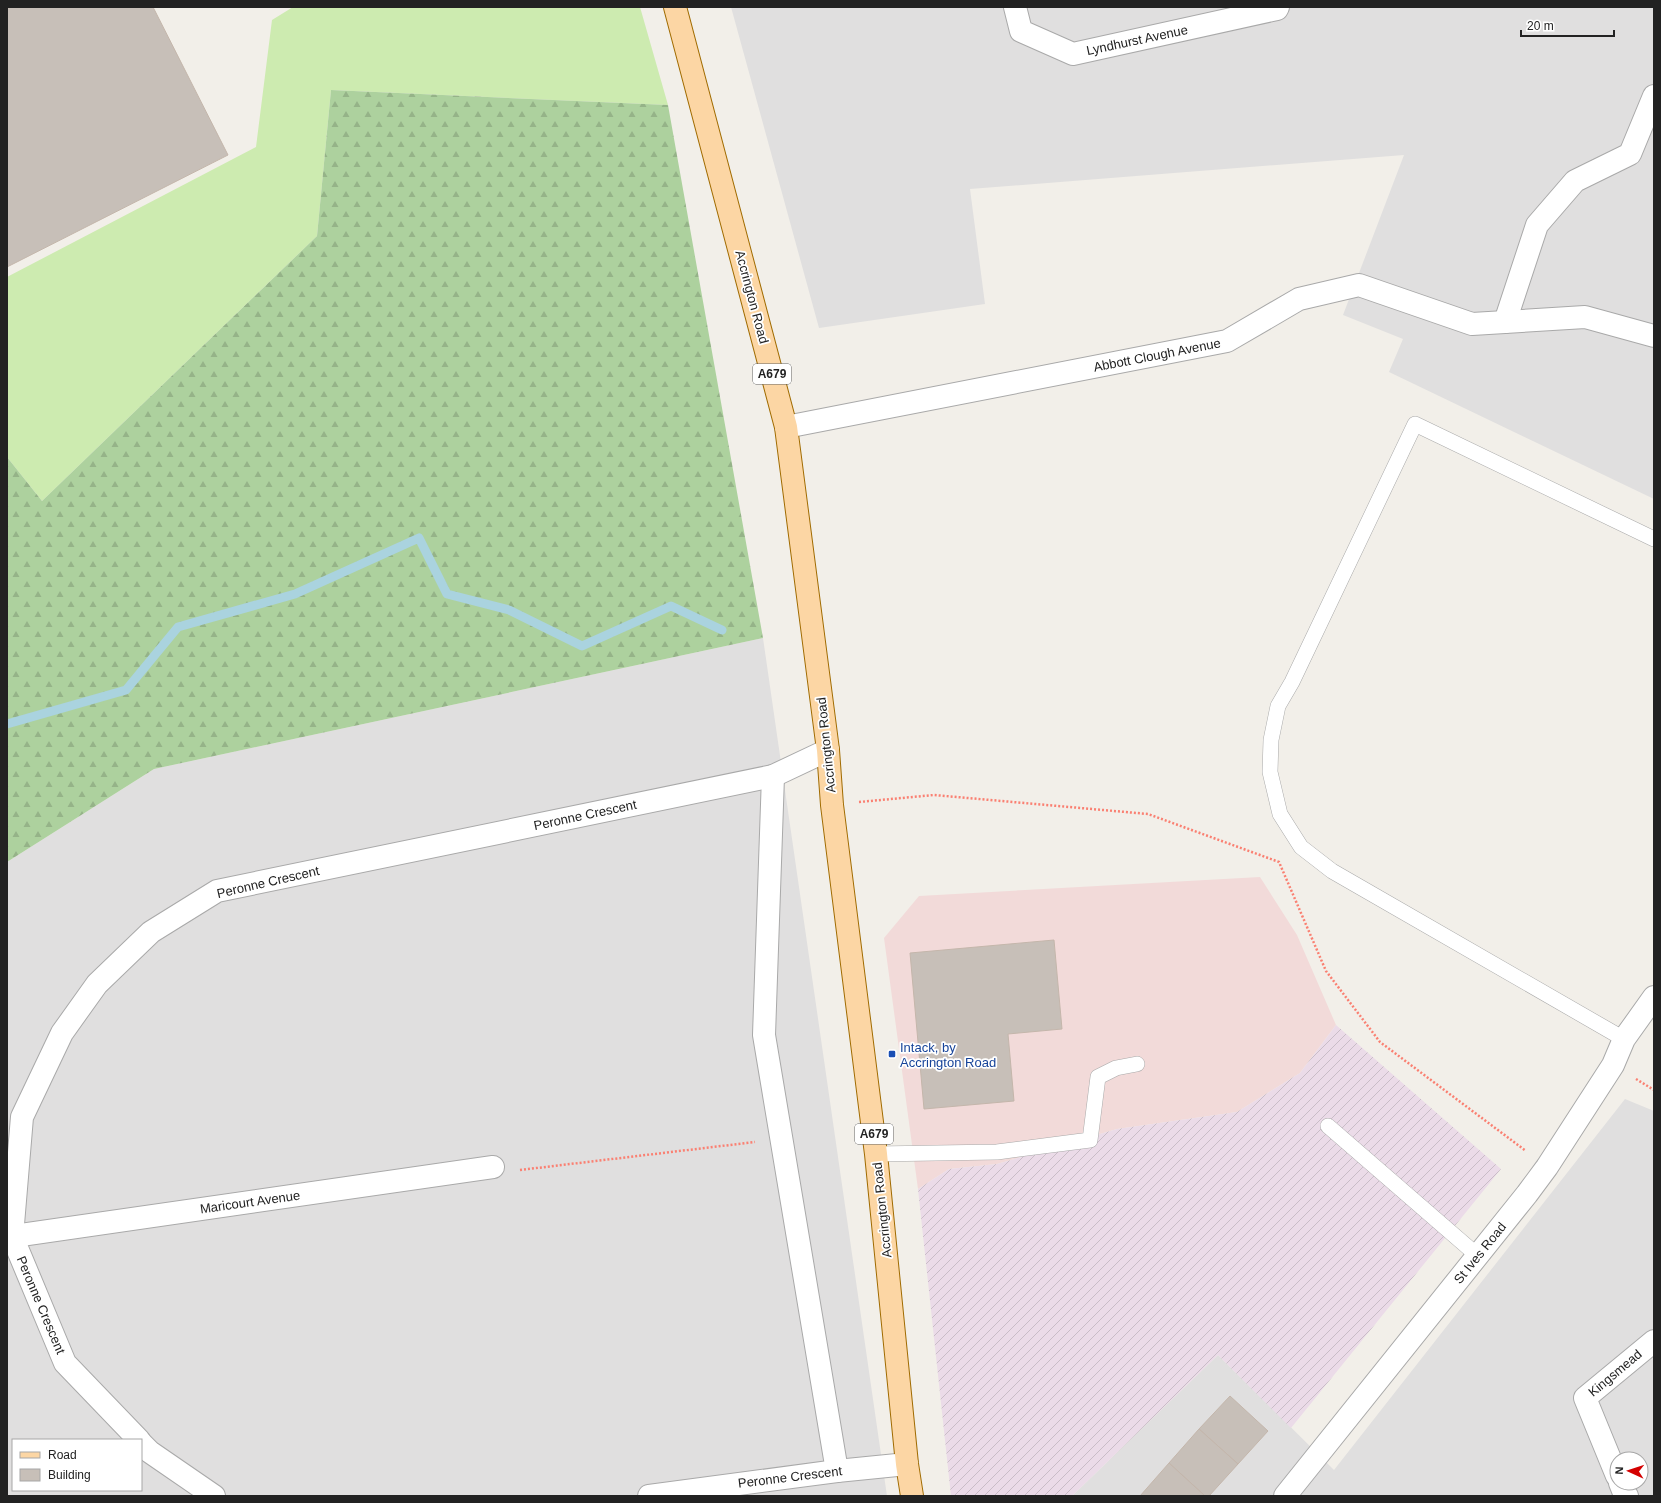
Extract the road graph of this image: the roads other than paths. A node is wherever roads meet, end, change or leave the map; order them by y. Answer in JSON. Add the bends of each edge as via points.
{"nodes":[{"id":1,"x":675,"y":7,"type":"edge"},
{"id":2,"x":1015,"y":7,"type":"edge"},
{"id":3,"x":1278,"y":7,"type":"edge"},
{"id":4,"x":1654,"y":96,"type":"edge"},
{"id":5,"x":1505,"y":322,"type":"junction"},
{"id":6,"x":1654,"y":336,"type":"edge"},
{"id":7,"x":786,"y":427,"type":"junction"},
{"id":8,"x":1654,"y":539,"type":"edge"},
{"id":9,"x":828,"y":750,"type":"junction"},
{"id":10,"x":773,"y":776,"type":"junction"},
{"id":11,"x":1654,"y":997,"type":"edge"},
{"id":12,"x":1624,"y":1039,"type":"junction"},
{"id":13,"x":1137,"y":1064,"type":"dead end"},
{"id":14,"x":1328,"y":1126,"type":"dead end"},
{"id":15,"x":876,"y":1154,"type":"junction"},
{"id":16,"x":493,"y":1167,"type":"road end"},
{"id":17,"x":10,"y":1237,"type":"edge"},
{"id":18,"x":1478,"y":1256,"type":"junction"},
{"id":19,"x":1654,"y":1341,"type":"edge"},
{"id":20,"x":137,"y":1439,"type":"edge"},
{"id":21,"x":142,"y":1444,"type":"edge"},
{"id":22,"x":1609,"y":1456,"type":"edge"},
{"id":23,"x":907,"y":1464,"type":"junction"},
{"id":24,"x":837,"y":1471,"type":"junction"},
{"id":25,"x":214,"y":1496,"type":"edge"},
{"id":26,"x":649,"y":1496,"type":"edge"},
{"id":27,"x":912,"y":1496,"type":"edge"},
{"id":28,"x":1285,"y":1496,"type":"edge"}],
"edges":[{"from":1,"to":7,"type":"main road","name":"Accrington Road","number":"A679"},
{"from":2,"to":3,"type":"street","name":"Lyndhurst Avenue","via":[[1021,31],[1074,54]]},
{"from":4,"to":5,"type":"street","via":[[1630,154],[1576,181],[1537,225]]},
{"from":5,"to":6,"type":"street","name":"Abbott Clough Avenue","via":[[1585,317]]},
{"from":5,"to":7,"type":"street","name":"Abbott Clough Avenue","via":[[1472,324],[1359,285],[1299,299],[1227,341]]},
{"from":7,"to":9,"type":"main road","name":"Accrington Road","number":"A679"},
{"from":8,"to":12,"type":"lane","via":[[1415,424],[1292,682],[1278,706],[1271,740],[1270,772],[1280,814],[1301,847],[1332,871]]},
{"from":9,"to":10,"type":"street","name":"Peronne Crescent"},
{"from":9,"to":15,"type":"main road","name":"Accrington Road","number":"A679","via":[[832,805]]},
{"from":10,"to":17,"type":"street","name":"Peronne Crescent","via":[[217,891],[151,932],[97,984],[62,1034],[22,1118]]},
{"from":10,"to":24,"type":"street","via":[[764,1035]]},
{"from":11,"to":12,"type":"street","name":"St Ives Road"},
{"from":12,"to":18,"type":"street","name":"St Ives Road","via":[[1614,1065],[1547,1166]]},
{"from":13,"to":15,"type":"lane","via":[[1116,1068],[1098,1077],[1090,1140],[997,1152]]},
{"from":14,"to":18,"type":"lane"},
{"from":15,"to":23,"type":"main road","name":"Accrington Road","number":"A679"},
{"from":16,"to":17,"type":"street","name":"Maricourt Avenue"},
{"from":17,"to":20,"type":"street","name":"Peronne Crescent","via":[[65,1363]]},
{"from":18,"to":28,"type":"street","name":"St Ives Road"},
{"from":19,"to":22,"type":"street","name":"Kingsmead","via":[[1585,1398]]},
{"from":21,"to":25,"type":"street"},
{"from":23,"to":24,"type":"street","name":"Peronne Crescent"},
{"from":23,"to":27,"type":"main road","name":"Accrington Road","number":"A679"},
{"from":24,"to":26,"type":"street","name":"Peronne Crescent"}]}
